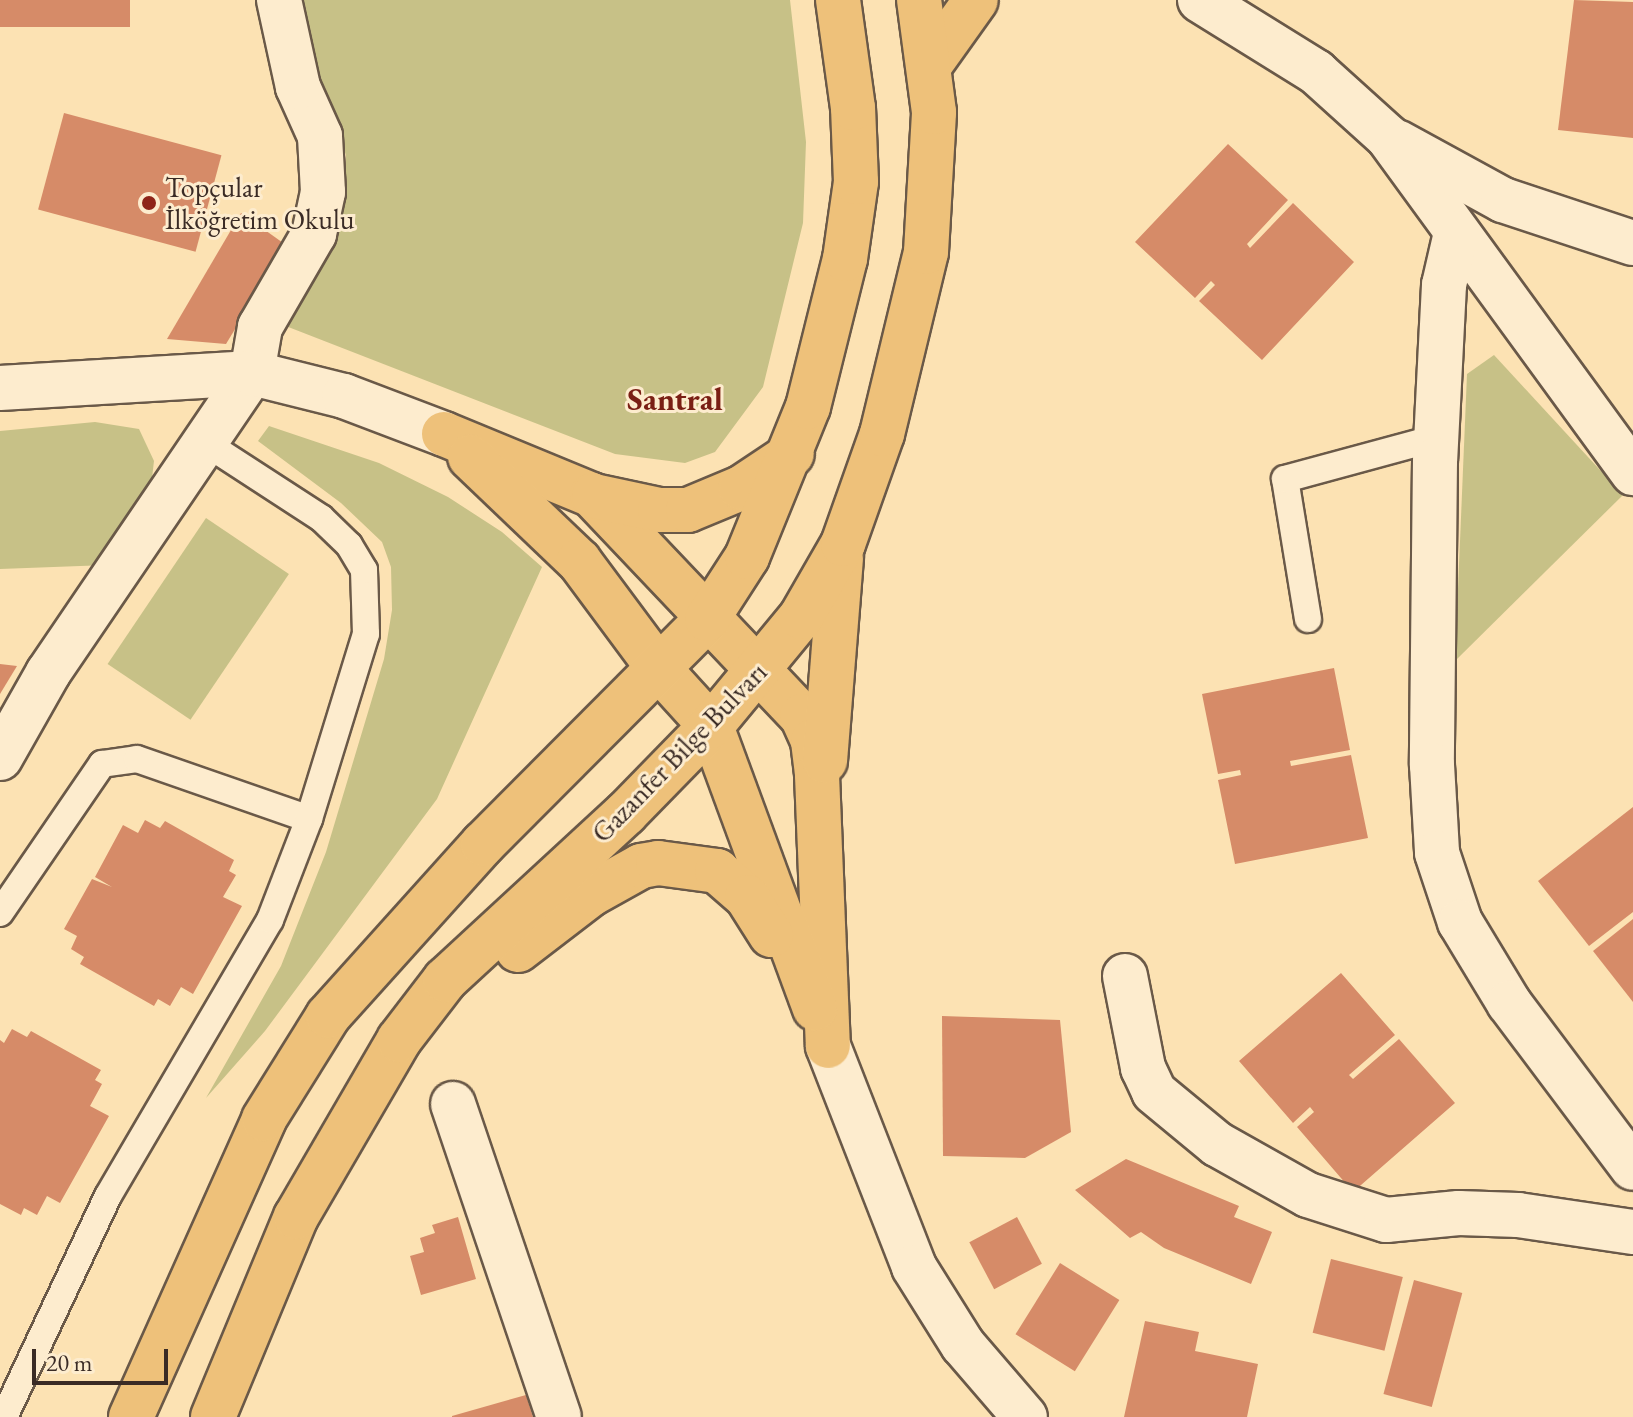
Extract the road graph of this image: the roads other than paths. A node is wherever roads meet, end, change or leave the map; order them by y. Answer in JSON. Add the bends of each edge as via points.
{"nodes":[{"id":1,"x":279,"y":0,"type":"edge"},
{"id":2,"x":838,"y":0,"type":"edge"},
{"id":3,"x":919,"y":0,"type":"edge"},
{"id":4,"x":976,"y":0,"type":"edge"},
{"id":5,"x":1200,"y":0,"type":"edge"},
{"id":6,"x":931,"y":63,"type":"junction"},
{"id":7,"x":1388,"y":137,"type":"junction"},
{"id":8,"x":1456,"y":233,"type":"junction"},
{"id":9,"x":1633,"y":243,"type":"edge"},
{"id":10,"x":252,"y":373,"type":"junction"},
{"id":11,"x":0,"y":388,"type":"edge"},
{"id":12,"x":444,"y":434,"type":"junction"},
{"id":13,"x":1436,"y":438,"type":"junction"},
{"id":14,"x":207,"y":444,"type":"junction"},
{"id":15,"x":792,"y":454,"type":"junction"},
{"id":16,"x":1633,"y":473,"type":"edge"},
{"id":17,"x":592,"y":495,"type":"junction"},
{"id":18,"x":843,"y":544,"type":"junction"},
{"id":19,"x":707,"y":619,"type":"junction"},
{"id":20,"x":1308,"y":619,"type":"dead end"},
{"id":21,"x":759,"y":669,"type":"junction"},
{"id":22,"x":660,"y":670,"type":"junction"},
{"id":23,"x":711,"y":726,"type":"junction"},
{"id":24,"x":0,"y":758,"type":"edge"},
{"id":25,"x":309,"y":819,"type":"junction"},
{"id":26,"x":820,"y":819,"type":"junction"},
{"id":27,"x":0,"y":913,"type":"edge"},
{"id":28,"x":1125,"y":976,"type":"dead end"},
{"id":29,"x":810,"y":996,"type":"junction"},
{"id":30,"x":828,"y":1046,"type":"junction"},
{"id":31,"x":453,"y":1104,"type":"dead end"},
{"id":32,"x":351,"y":1119,"type":"junction"},
{"id":33,"x":1633,"y":1168,"type":"edge"},
{"id":34,"x":1633,"y":1232,"type":"edge"},
{"id":35,"x":4,"y":1417,"type":"edge"},
{"id":36,"x":131,"y":1417,"type":"edge"},
{"id":37,"x":213,"y":1417,"type":"edge"},
{"id":38,"x":559,"y":1417,"type":"edge"},
{"id":39,"x":1025,"y":1417,"type":"edge"}],
"edges":[{"from":1,"to":10,"type":"street","via":[[298,87],[320,136],[323,192],[314,234],[260,327]]},
{"from":2,"to":15,"type":"main road","via":[[853,108],[856,182],[830,333]]},
{"from":3,"to":6,"type":"main road","name":"Gazanfer Bilge Bulvarı"},
{"from":4,"to":6,"type":"main road"},
{"from":5,"to":7,"type":"street","via":[[1316,72]]},
{"from":6,"to":18,"type":"main road","name":"Gazanfer Bilge Bulvarı","via":[[934,164],[926,252],[882,434]]},
{"from":7,"to":8,"type":"street"},
{"from":7,"to":9,"type":"street","via":[[1503,200]]},
{"from":8,"to":13,"type":"street","via":[[1444,285]]},
{"from":8,"to":16,"type":"street"},
{"from":10,"to":11,"type":"street"},
{"from":10,"to":12,"type":"street","via":[[344,396]]},
{"from":10,"to":14,"type":"street"},
{"from":12,"to":17,"type":"main road"},
{"from":12,"to":22,"type":"main road","via":[[579,561]]},
{"from":13,"to":20,"type":"lane","via":[[1285,479]]},
{"from":13,"to":33,"type":"street","via":[[1432,765],[1437,853],[1460,922],[1509,1003]]},
{"from":14,"to":24,"type":"street","via":[[48,673]]},
{"from":14,"to":25,"type":"lane","via":[[321,518],[349,545],[364,570],[366,634]]},
{"from":15,"to":17,"type":"main road","via":[[741,488],[688,510],[660,510]]},
{"from":15,"to":19,"type":"main road","via":[[747,557]]},
{"from":17,"to":19,"type":"main road"},
{"from":18,"to":21,"type":"main road","name":"Gazanfer Bilge Bulvarı","via":[[801,617]]},
{"from":18,"to":26,"type":"main road"},
{"from":19,"to":21,"type":"main road"},
{"from":19,"to":22,"type":"main road"},
{"from":21,"to":23,"type":"main road","name":"Gazanfer Bilge Bulvarı"},
{"from":21,"to":26,"type":"main road","via":[[802,716],[813,741]]},
{"from":22,"to":23,"type":"main road"},
{"from":22,"to":36,"type":"main road","via":[[483,844],[328,1016],[251,1146]]},
{"from":23,"to":29,"type":"main road"},
{"from":23,"to":32,"type":"main road","name":"Gazanfer Bilge Bulvarı","via":[[626,813],[445,980],[399,1040]]},
{"from":25,"to":27,"type":"lane","via":[[137,759],[102,764]]},
{"from":25,"to":35,"type":"lane","via":[[270,920],[108,1196]]},
{"from":26,"to":30,"type":"main road"},
{"from":28,"to":34,"type":"street","via":[[1143,1068],[1154,1092],[1217,1144],[1308,1195],[1386,1220],[1459,1213],[1518,1215]]},
{"from":29,"to":30,"type":"main road"},
{"from":29,"to":32,"type":"main road","via":[[733,881],[700,866],[641,866],[554,918],[461,999]]},
{"from":30,"to":39,"type":"street","via":[[914,1267],[963,1345]]},
{"from":31,"to":38,"type":"street"},
{"from":32,"to":37,"type":"main road","name":"Gazanfer Bilge Bulvarı","via":[[296,1217]]}]}
